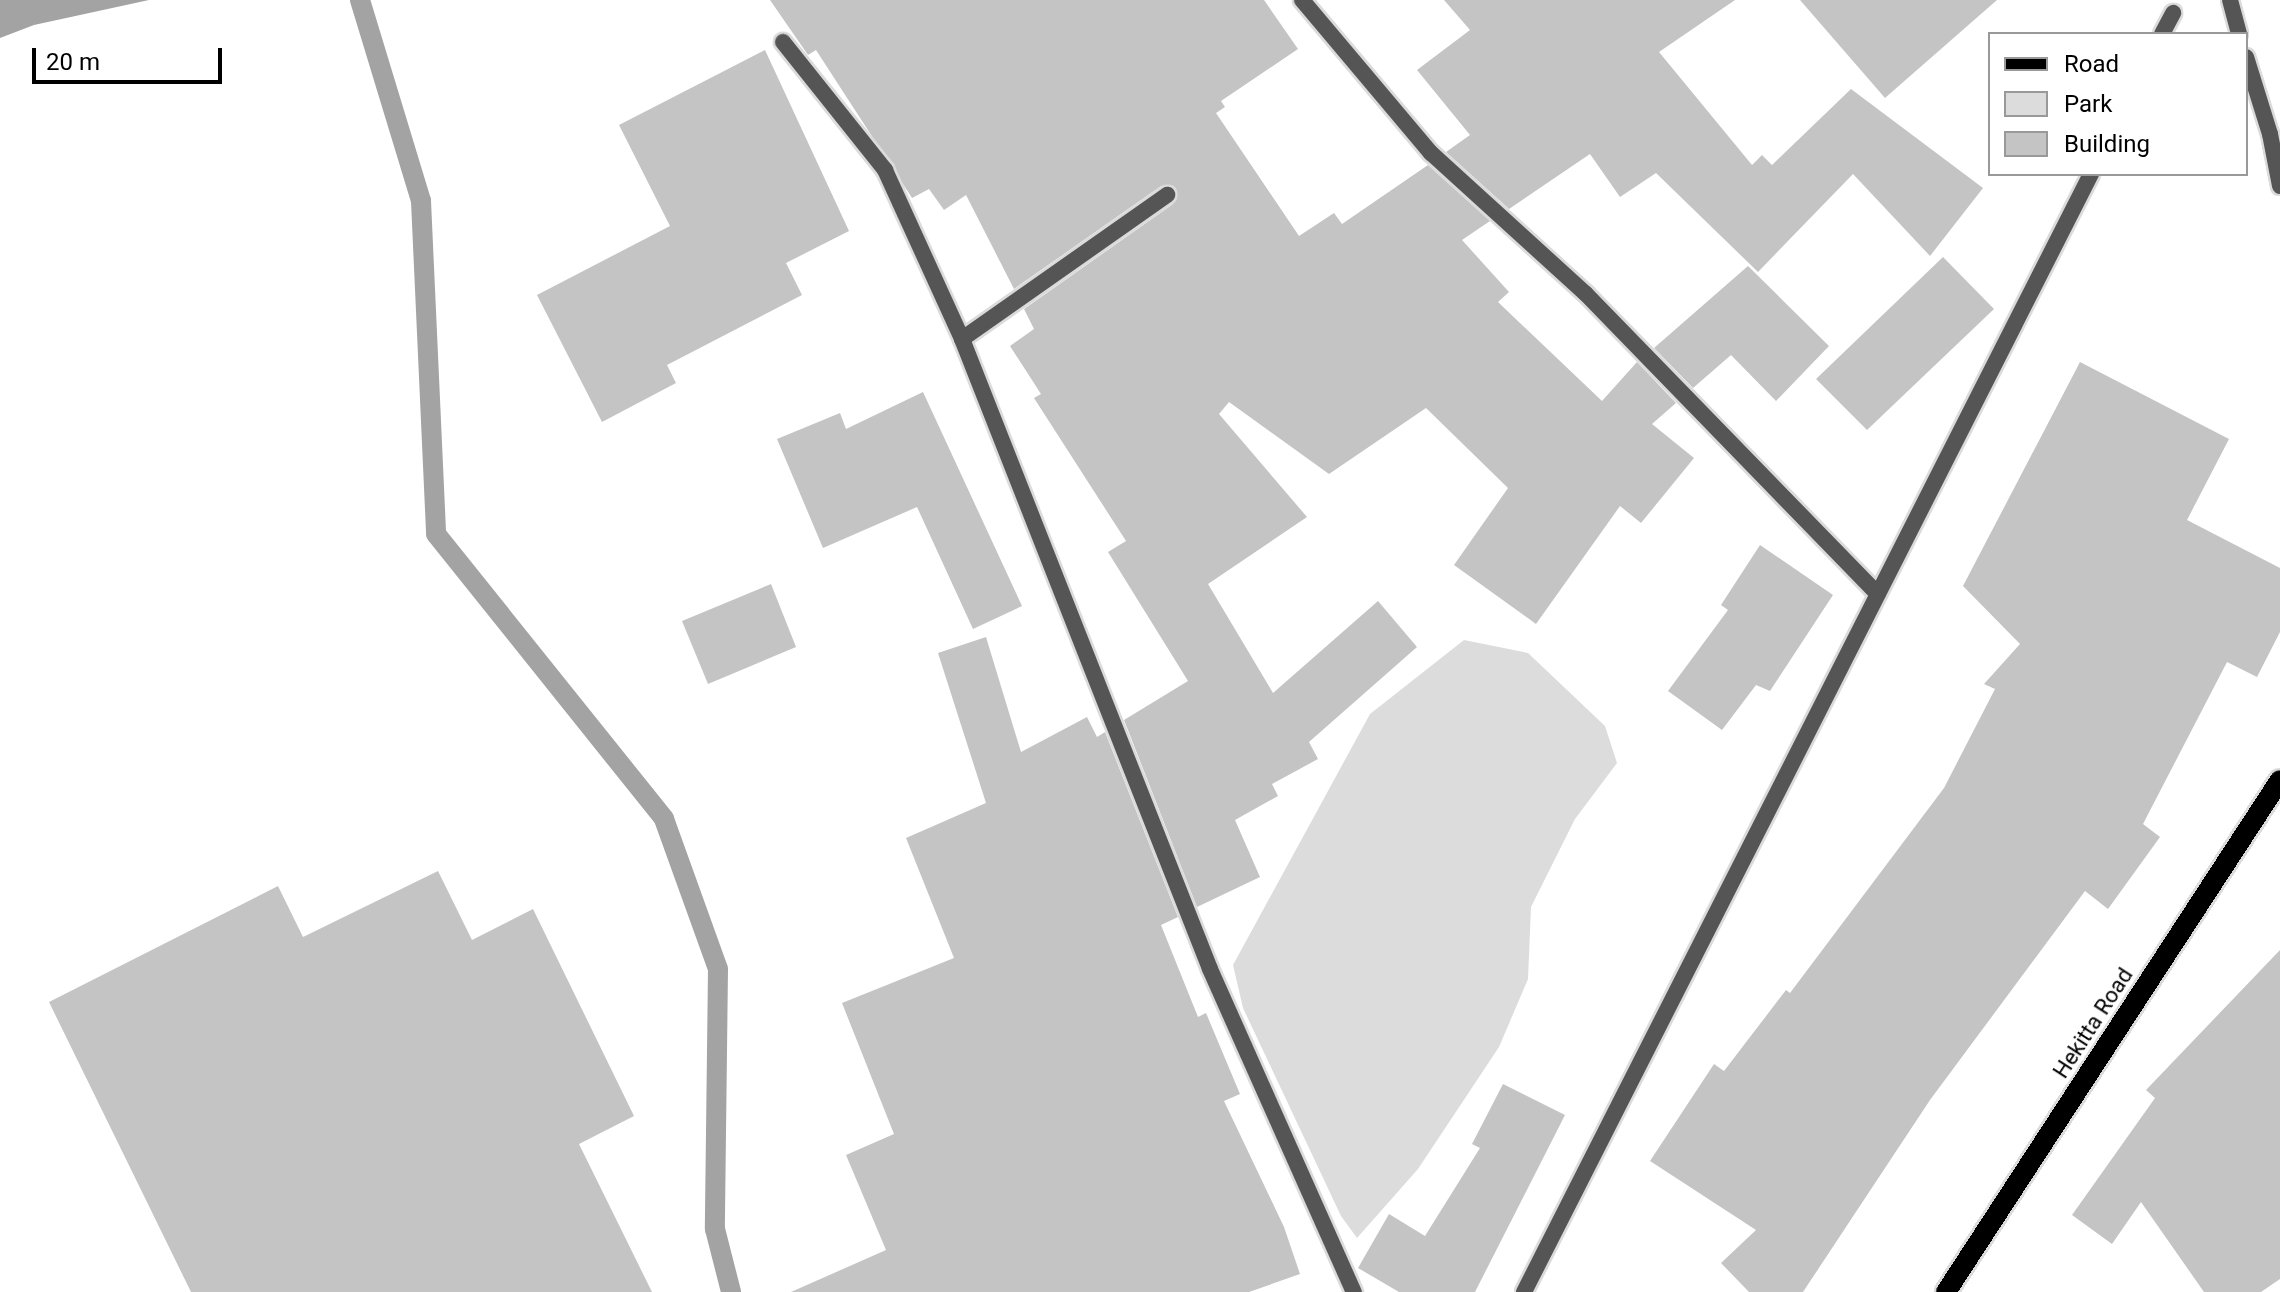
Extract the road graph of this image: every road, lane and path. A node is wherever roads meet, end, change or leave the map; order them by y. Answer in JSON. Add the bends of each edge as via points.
{"nodes":[{"id":1,"x":1302,"y":0,"type":"edge"},
{"id":2,"x":2230,"y":0,"type":"edge"},
{"id":3,"x":2173,"y":13,"type":"dead end"},
{"id":4,"x":2163,"y":32,"type":"edge"},
{"id":5,"x":2238,"y":32,"type":"edge"},
{"id":6,"x":783,"y":42,"type":"dead end"},
{"id":7,"x":2248,"y":63,"type":"edge"},
{"id":8,"x":2090,"y":176,"type":"edge"},
{"id":9,"x":2280,"y":186,"type":"edge"},
{"id":10,"x":1167,"y":195,"type":"dead end"},
{"id":11,"x":962,"y":339,"type":"junction"},
{"id":12,"x":1878,"y":594,"type":"junction"},
{"id":13,"x":2280,"y":780,"type":"edge"},
{"id":14,"x":1354,"y":1292,"type":"edge"},
{"id":15,"x":1524,"y":1292,"type":"edge"},
{"id":16,"x":1946,"y":1292,"type":"edge"}],
"edges":[{"from":1,"to":12,"type":"street","via":[[1431,153],[1585,293]]},
{"from":2,"to":5,"type":"street"},
{"from":3,"to":4,"type":"street"},
{"from":6,"to":11,"type":"street","via":[[885,170]]},
{"from":7,"to":9,"type":"street"},
{"from":8,"to":12,"type":"street"},
{"from":10,"to":11,"type":"street"},
{"from":11,"to":14,"type":"street","via":[[1210,969]]},
{"from":12,"to":15,"type":"street"},
{"from":13,"to":16,"type":"main road","name":"Hekitta Road"}]}
